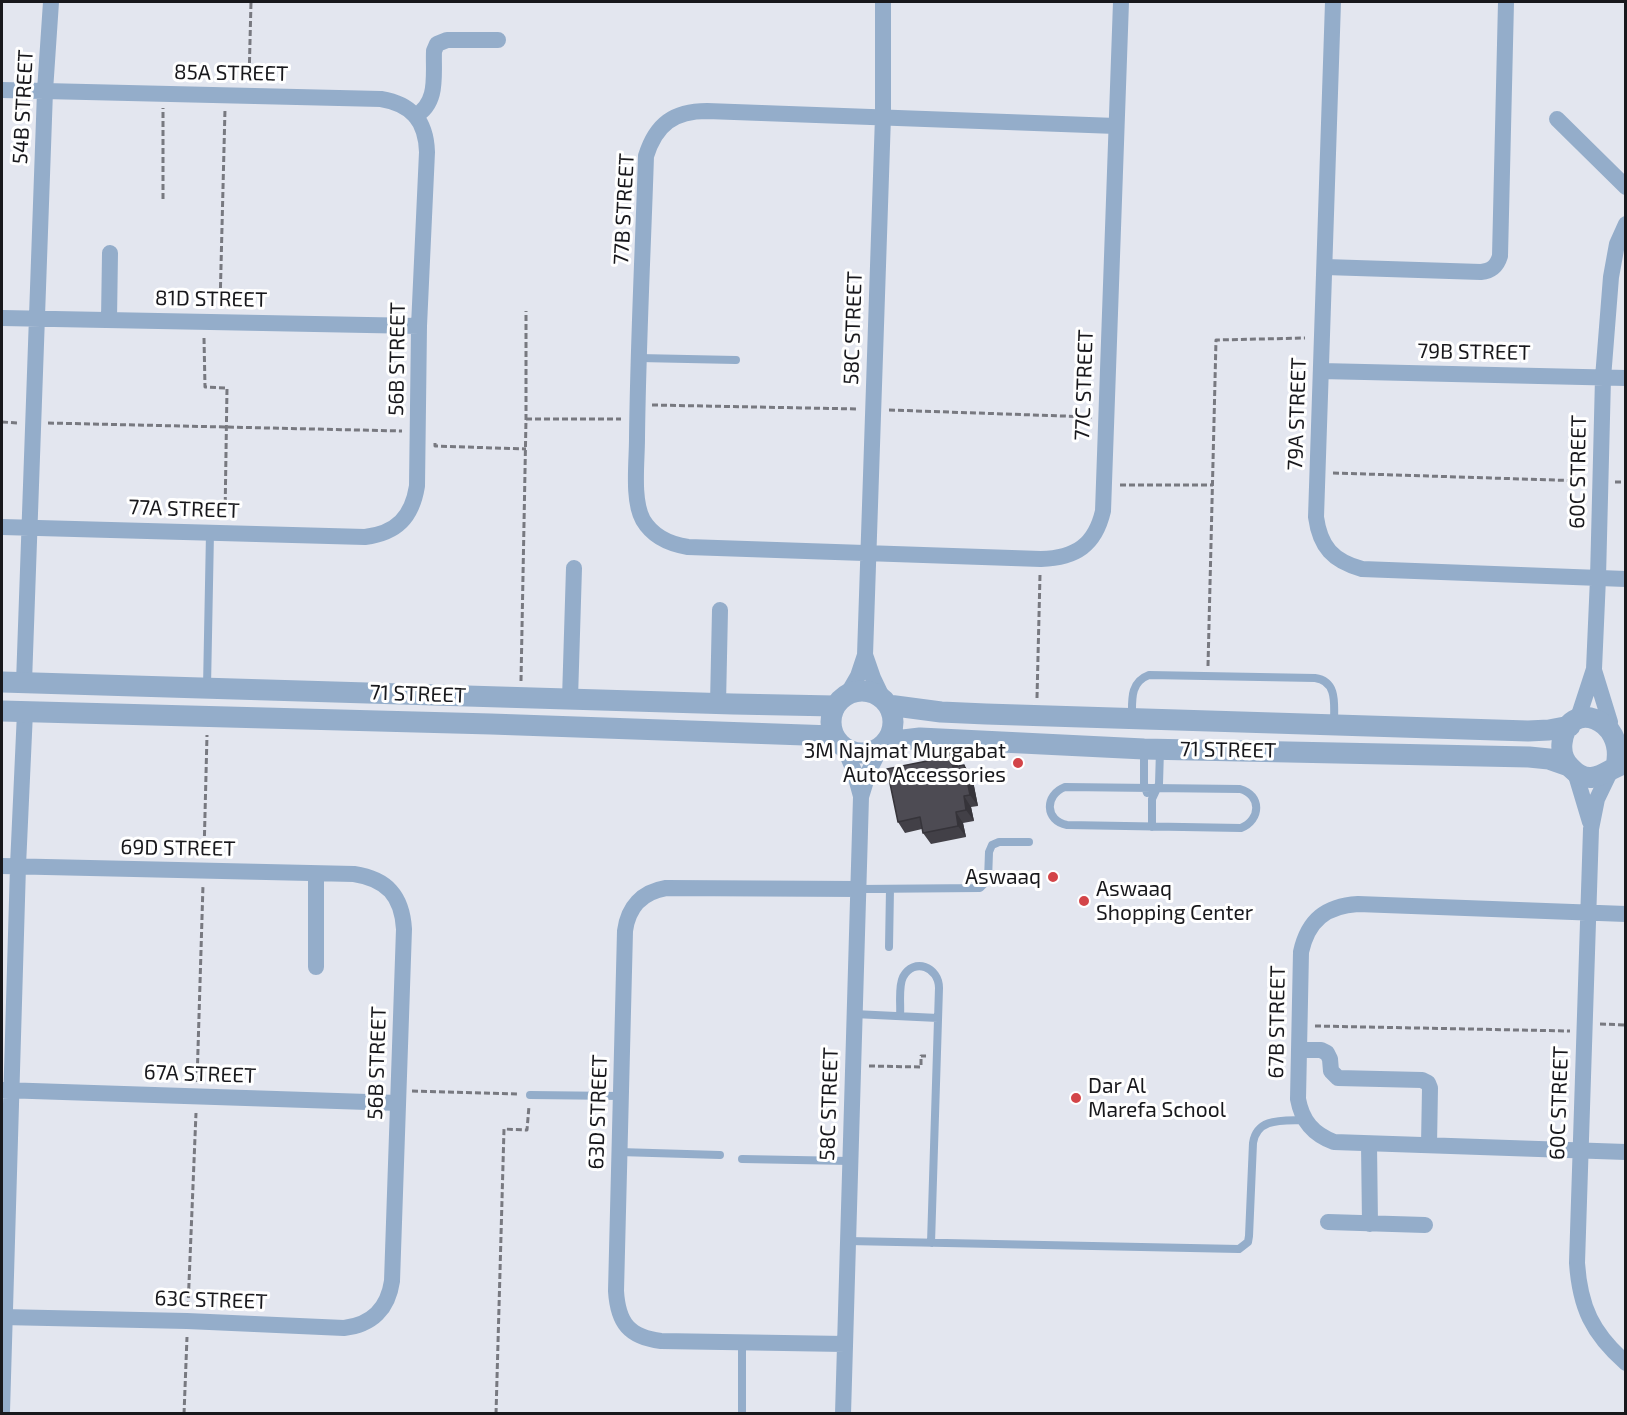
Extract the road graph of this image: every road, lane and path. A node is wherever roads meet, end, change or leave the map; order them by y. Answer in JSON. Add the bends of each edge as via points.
{"nodes":[{"id":1,"x":51,"y":2,"type":"edge"},
{"id":2,"x":251,"y":2,"type":"edge"},
{"id":3,"x":883,"y":2,"type":"edge"},
{"id":4,"x":1121,"y":2,"type":"edge"},
{"id":5,"x":1333,"y":2,"type":"edge"},
{"id":6,"x":1506,"y":2,"type":"edge"},
{"id":7,"x":498,"y":40,"type":"dead end"},
{"id":8,"x":2,"y":90,"type":"edge"},
{"id":9,"x":45,"y":91,"type":"junction"},
{"id":10,"x":164,"y":94,"type":"junction"},
{"id":11,"x":225,"y":95,"type":"junction"},
{"id":12,"x":248,"y":96,"type":"junction"},
{"id":13,"x":416,"y":116,"type":"junction"},
{"id":14,"x":883,"y":116,"type":"junction"},
{"id":15,"x":1557,"y":119,"type":"dead end"},
{"id":16,"x":1116,"y":126,"type":"junction"},
{"id":17,"x":1626,"y":187,"type":"edge"},
{"id":18,"x":163,"y":198,"type":"dead end"},
{"id":19,"x":1626,"y":224,"type":"edge"},
{"id":20,"x":110,"y":253,"type":"dead end"},
{"id":21,"x":1325,"y":267,"type":"junction"},
{"id":22,"x":526,"y":311,"type":"dead end"},
{"id":23,"x":2,"y":318,"type":"edge"},
{"id":24,"x":37,"y":318,"type":"junction"},
{"id":25,"x":109,"y":320,"type":"junction"},
{"id":26,"x":212,"y":322,"type":"junction"},
{"id":27,"x":419,"y":326,"type":"junction"},
{"id":28,"x":1322,"y":338,"type":"junction"},
{"id":29,"x":639,"y":358,"type":"junction"},
{"id":30,"x":736,"y":360,"type":"dead end"},
{"id":31,"x":1321,"y":371,"type":"junction"},
{"id":32,"x":1603,"y":378,"type":"junction"},
{"id":33,"x":1626,"y":378,"type":"edge"},
{"id":34,"x":526,"y":419,"type":"junction"},
{"id":35,"x":638,"y":419,"type":"junction"},
{"id":36,"x":2,"y":422,"type":"edge"},
{"id":37,"x":34,"y":423,"type":"junction"},
{"id":38,"x":227,"y":427,"type":"junction"},
{"id":39,"x":418,"y":431,"type":"junction"},
{"id":40,"x":526,"y":449,"type":"junction"},
{"id":41,"x":1318,"y":472,"type":"junction"},
{"id":42,"x":1600,"y":481,"type":"junction"},
{"id":43,"x":1626,"y":482,"type":"edge"},
{"id":44,"x":1213,"y":484,"type":"junction"},
{"id":45,"x":1104,"y":485,"type":"junction"},
{"id":46,"x":2,"y":527,"type":"edge"},
{"id":47,"x":30,"y":528,"type":"junction"},
{"id":48,"x":218,"y":533,"type":"junction"},
{"id":49,"x":366,"y":537,"type":"joint"},
{"id":50,"x":868,"y":553,"type":"junction"},
{"id":51,"x":1041,"y":559,"type":"junction"},
{"id":52,"x":574,"y":568,"type":"dead end"},
{"id":53,"x":1598,"y":578,"type":"junction"},
{"id":54,"x":1626,"y":579,"type":"edge"},
{"id":55,"x":720,"y":610,"type":"dead end"},
{"id":56,"x":865,"y":655,"type":"junction"},
{"id":57,"x":1594,"y":669,"type":"junction"},
{"id":58,"x":1208,"y":676,"type":"junction"},
{"id":59,"x":2,"y":682,"type":"edge"},
{"id":60,"x":24,"y":682,"type":"junction"},
{"id":61,"x":207,"y":687,"type":"junction"},
{"id":62,"x":521,"y":697,"type":"junction"},
{"id":63,"x":570,"y":699,"type":"junction"},
{"id":64,"x":841,"y":700,"type":"junction"},
{"id":65,"x":886,"y":702,"type":"junction"},
{"id":66,"x":718,"y":704,"type":"junction"},
{"id":67,"x":2,"y":711,"type":"edge"},
{"id":68,"x":25,"y":712,"type":"junction"},
{"id":69,"x":1036,"y":716,"type":"junction"},
{"id":70,"x":208,"y":717,"type":"junction"},
{"id":71,"x":1131,"y":719,"type":"junction"},
{"id":72,"x":1573,"y":723,"type":"junction"},
{"id":73,"x":1334,"y":724,"type":"junction"},
{"id":74,"x":1618,"y":727,"type":"edge"},
{"id":75,"x":838,"y":742,"type":"junction"},
{"id":76,"x":883,"y":745,"type":"junction"},
{"id":77,"x":1152,"y":749,"type":"junction"},
{"id":78,"x":1617,"y":767,"type":"edge"},
{"id":79,"x":1572,"y":769,"type":"junction"},
{"id":80,"x":1157,"y":788,"type":"junction"},
{"id":81,"x":1145,"y":789,"type":"junction"},
{"id":82,"x":861,"y":796,"type":"junction"},
{"id":83,"x":1152,"y":800,"type":"junction"},
{"id":84,"x":1152,"y":826,"type":"junction"},
{"id":85,"x":1591,"y":829,"type":"junction"},
{"id":86,"x":1029,"y":842,"type":"dead end"},
{"id":87,"x":10,"y":866,"type":"edge"},
{"id":88,"x":203,"y":871,"type":"junction"},
{"id":89,"x":316,"y":873,"type":"junction"},
{"id":90,"x":354,"y":874,"type":"joint"},
{"id":91,"x":858,"y":889,"type":"junction"},
{"id":92,"x":890,"y":889,"type":"junction"},
{"id":93,"x":1588,"y":912,"type":"junction"},
{"id":94,"x":1626,"y":914,"type":"edge"},
{"id":95,"x":889,"y":947,"type":"dead end"},
{"id":96,"x":315,"y":968,"type":"dead end"},
{"id":97,"x":854,"y":1014,"type":"junction"},
{"id":98,"x":900,"y":1016,"type":"junction"},
{"id":99,"x":938,"y":1018,"type":"junction"},
{"id":100,"x":1300,"y":1025,"type":"junction"},
{"id":101,"x":1626,"y":1025,"type":"edge"},
{"id":102,"x":1584,"y":1027,"type":"junction"},
{"id":103,"x":1299,"y":1050,"type":"junction"},
{"id":104,"x":937,"y":1057,"type":"junction"},
{"id":105,"x":853,"y":1059,"type":"junction"},
{"id":106,"x":6,"y":1090,"type":"edge"},
{"id":107,"x":530,"y":1095,"type":"junction"},
{"id":108,"x":196,"y":1096,"type":"junction"},
{"id":109,"x":398,"y":1096,"type":"junction"},
{"id":110,"x":621,"y":1096,"type":"junction"},
{"id":111,"x":1304,"y":1120,"type":"junction"},
{"id":112,"x":1370,"y":1144,"type":"junction"},
{"id":113,"x":1429,"y":1146,"type":"junction"},
{"id":114,"x":1579,"y":1150,"type":"junction"},
{"id":115,"x":619,"y":1152,"type":"junction"},
{"id":116,"x":1626,"y":1152,"type":"edge"},
{"id":117,"x":720,"y":1155,"type":"dead end"},
{"id":118,"x":742,"y":1159,"type":"dead end"},
{"id":119,"x":850,"y":1161,"type":"junction"},
{"id":120,"x":1328,"y":1222,"type":"dead end"},
{"id":121,"x":1370,"y":1224,"type":"junction"},
{"id":122,"x":1425,"y":1225,"type":"dead end"},
{"id":123,"x":848,"y":1241,"type":"junction"},
{"id":124,"x":932,"y":1243,"type":"junction"},
{"id":125,"x":392,"y":1281,"type":"joint"},
{"id":126,"x":3,"y":1317,"type":"edge"},
{"id":127,"x":187,"y":1321,"type":"junction"},
{"id":128,"x":742,"y":1342,"type":"junction"},
{"id":129,"x":844,"y":1344,"type":"junction"},
{"id":130,"x":1626,"y":1363,"type":"edge"},
{"id":131,"x":2,"y":1411,"type":"edge"},
{"id":132,"x":184,"y":1413,"type":"edge"},
{"id":133,"x":496,"y":1413,"type":"edge"},
{"id":134,"x":742,"y":1413,"type":"edge"},
{"id":135,"x":843,"y":1413,"type":"edge"}],
"edges":[{"from":1,"to":9,"type":"street","name":"54B STREET"},
{"from":2,"to":12,"type":"path"},
{"from":3,"to":14,"type":"street","name":"58C STREET"},
{"from":4,"to":16,"type":"street","name":"77C STREET"},
{"from":5,"to":21,"type":"street","name":"79A STREET"},
{"from":6,"to":21,"type":"street","via":[[1500,256],[1496,266],[1481,272]]},
{"from":7,"to":13,"type":"street","via":[[447,40],[437,44],[432,97]]},
{"from":8,"to":9,"type":"street","name":"85A STREET"},
{"from":9,"to":10,"type":"street","name":"85A STREET"},
{"from":9,"to":24,"type":"street","name":"54B STREET"},
{"from":10,"to":11,"type":"street","name":"85A STREET"},
{"from":10,"to":18,"type":"path"},
{"from":11,"to":12,"type":"street","name":"85A STREET"},
{"from":11,"to":26,"type":"path"},
{"from":12,"to":13,"type":"street","name":"85A STREET","via":[[381,99],[394,101]]},
{"from":13,"to":27,"type":"street","name":"56B STREET","via":[[427,152]]},
{"from":14,"to":16,"type":"street","name":"77B STREET"},
{"from":14,"to":29,"type":"street","name":"77B STREET","via":[[693,111],[680,114],[657,131],[646,156]]},
{"from":14,"to":50,"type":"street","name":"58C STREET"},
{"from":15,"to":17,"type":"street"},
{"from":16,"to":45,"type":"street","name":"77C STREET"},
{"from":19,"to":32,"type":"street","name":"60C STREET","via":[[1617,244],[1611,276]]},
{"from":20,"to":25,"type":"street"},
{"from":21,"to":28,"type":"street","name":"79A STREET"},
{"from":22,"to":34,"type":"path"},
{"from":23,"to":24,"type":"street","name":"81D STREET"},
{"from":24,"to":25,"type":"street","name":"81D STREET"},
{"from":24,"to":37,"type":"street","name":"54B STREET"},
{"from":25,"to":26,"type":"street","name":"81D STREET"},
{"from":26,"to":27,"type":"street","name":"81D STREET"},
{"from":26,"to":38,"type":"path","via":[[204,387],[227,388]]},
{"from":27,"to":39,"type":"street","name":"56B STREET"},
{"from":28,"to":31,"type":"street","name":"79A STREET"},
{"from":28,"to":44,"type":"path","via":[[1216,340]]},
{"from":29,"to":30,"type":"lane"},
{"from":29,"to":35,"type":"street","name":"77B STREET"},
{"from":31,"to":32,"type":"street","name":"79B STREET"},
{"from":31,"to":41,"type":"street","name":"79A STREET"},
{"from":32,"to":33,"type":"street","name":"79B STREET"},
{"from":32,"to":42,"type":"street","name":"60C STREET"},
{"from":34,"to":35,"type":"path"},
{"from":34,"to":40,"type":"path"},
{"from":35,"to":50,"type":"street","name":"77B STREET","via":[[638,507],[651,531],[662,539],[688,547]]},
{"from":36,"to":37,"type":"path"},
{"from":37,"to":38,"type":"path"},
{"from":37,"to":47,"type":"street","name":"54B STREET"},
{"from":38,"to":39,"type":"path"},
{"from":38,"to":48,"type":"path"},
{"from":39,"to":40,"type":"path","via":[[435,432],[435,446]]},
{"from":39,"to":49,"type":"street","name":"56B STREET","via":[[417,486],[410,512],[391,530]]},
{"from":40,"to":62,"type":"path"},
{"from":41,"to":42,"type":"path"},
{"from":41,"to":53,"type":"street","name":"79A STREET","via":[[1318,532],[1324,546],[1347,565],[1362,569]]},
{"from":42,"to":43,"type":"path"},
{"from":42,"to":53,"type":"street","name":"60C STREET"},
{"from":44,"to":45,"type":"path"},
{"from":44,"to":58,"type":"path"},
{"from":45,"to":51,"type":"street","name":"77C STREET","via":[[1103,511],[1092,538],[1070,555]]},
{"from":46,"to":47,"type":"street","name":"77A STREET"},
{"from":47,"to":48,"type":"street","name":"77A STREET"},
{"from":47,"to":60,"type":"street","name":"54B STREET"},
{"from":48,"to":49,"type":"street","name":"77A STREET"},
{"from":48,"to":61,"type":"lane"},
{"from":50,"to":51,"type":"street","name":"77C STREET"},
{"from":50,"to":56,"type":"street","name":"58C STREET"},
{"from":51,"to":69,"type":"path"},
{"from":52,"to":63,"type":"street"},
{"from":53,"to":54,"type":"street"},
{"from":53,"to":57,"type":"street","name":"60C STREET"},
{"from":55,"to":66,"type":"street"},
{"from":56,"to":64,"type":"street","name":"58C STREET","via":[[858,676]]},
{"from":56,"to":65,"type":"street","name":"58C STREET"},
{"from":57,"to":72,"type":"street","name":"60C STREET"},
{"from":57,"to":74,"type":"street","name":"60C STREET"},
{"from":58,"to":71,"type":"lane","via":[[1143,677],[1134,687]]},
{"from":58,"to":73,"type":"lane","via":[[1321,679],[1333,692]]},
{"from":59,"to":60,"type":"street","name":"71 STREET"},
{"from":60,"to":61,"type":"street","name":"71 STREET"},
{"from":61,"to":62,"type":"street","name":"71 STREET"},
{"from":62,"to":63,"type":"street","name":"71 STREET"},
{"from":63,"to":66,"type":"street","name":"71 STREET"},
{"from":64,"to":65,"type":"street","via":[[854,692],[870,692]]},
{"from":64,"to":66,"type":"street","name":"71 STREET"},
{"from":64,"to":75,"type":"street","via":[[831,720]]},
{"from":65,"to":69,"type":"street","name":"71 STREET","via":[[941,712]]},
{"from":65,"to":76,"type":"street","via":[[893,728]]},
{"from":67,"to":68,"type":"street","name":"71 STREET"},
{"from":68,"to":70,"type":"street","name":"71 STREET"},
{"from":68,"to":87,"type":"street"},
{"from":69,"to":71,"type":"street","name":"71 STREET"},
{"from":70,"to":75,"type":"street","name":"71 STREET","via":[[491,724]]},
{"from":70,"to":88,"type":"path"},
{"from":71,"to":73,"type":"street","name":"71 STREET"},
{"from":72,"to":73,"type":"street","name":"71 STREET","via":[[1539,731]]},
{"from":72,"to":74,"type":"street","via":[[1594,716]]},
{"from":72,"to":79,"type":"street","via":[[1562,742],[1564,759]]},
{"from":74,"to":78,"type":"street","via":[[1623,751]]},
{"from":75,"to":76,"type":"street","via":[[851,751],[866,753]]},
{"from":75,"to":82,"type":"street","name":"58C STREET","via":[[854,771]]},
{"from":76,"to":77,"type":"street","name":"71 STREET","via":[[903,739],[937,738]]},
{"from":76,"to":82,"type":"street","name":"58C STREET"},
{"from":77,"to":79,"type":"street","name":"71 STREET","via":[[1529,756]]},
{"from":77,"to":80,"type":"lane"},
{"from":77,"to":81,"type":"lane"},
{"from":78,"to":79,"type":"street","via":[[1592,777]]},
{"from":78,"to":85,"type":"street","name":"60C STREET","via":[[1597,799]]},
{"from":79,"to":85,"type":"street","name":"60C STREET","via":[[1585,800]]},
{"from":80,"to":81,"type":"lane"},
{"from":80,"to":83,"type":"lane"},
{"from":80,"to":84,"type":"lane","via":[[1240,789],[1255,799],[1257,811],[1252,822],[1241,828]]},
{"from":81,"to":83,"type":"lane"},
{"from":81,"to":84,"type":"lane","via":[[1065,787],[1051,798],[1050,810],[1056,821],[1067,825]]},
{"from":82,"to":91,"type":"street","name":"58C STREET"},
{"from":83,"to":84,"type":"lane"},
{"from":85,"to":93,"type":"street","name":"60C STREET"},
{"from":86,"to":92,"type":"lane","via":[[992,845],[988,880],[980,888]]},
{"from":87,"to":88,"type":"street","name":"69D STREET"},
{"from":87,"to":106,"type":"street"},
{"from":88,"to":89,"type":"street","name":"69D STREET"},
{"from":88,"to":108,"type":"path"},
{"from":89,"to":90,"type":"street","name":"69D STREET"},
{"from":89,"to":96,"type":"street"},
{"from":90,"to":109,"type":"street","name":"56B STREET","via":[[387,887],[403,918]]},
{"from":91,"to":92,"type":"lane"},
{"from":91,"to":97,"type":"street","name":"58C STREET"},
{"from":91,"to":110,"type":"street","name":"63D STREET","via":[[666,888],[645,894],[630,910],[625,931]]},
{"from":92,"to":95,"type":"lane"},
{"from":93,"to":94,"type":"street","name":"67B STREET"},
{"from":93,"to":100,"type":"street","name":"67B STREET","via":[[1358,904],[1332,909],[1320,916],[1304,939]]},
{"from":93,"to":102,"type":"street","name":"60C STREET"},
{"from":97,"to":98,"type":"lane"},
{"from":97,"to":105,"type":"street","name":"58C STREET"},
{"from":98,"to":99,"type":"lane"},
{"from":98,"to":99,"type":"lane","via":[[904,976],[920,966],[932,970],[939,981]]},
{"from":99,"to":104,"type":"lane"},
{"from":100,"to":102,"type":"path"},
{"from":100,"to":103,"type":"street","name":"67B STREET"},
{"from":101,"to":102,"type":"path"},
{"from":102,"to":114,"type":"street","name":"60C STREET"},
{"from":103,"to":111,"type":"street","name":"67B STREET","via":[[1298,1098]]},
{"from":103,"to":113,"type":"street","via":[[1327,1053],[1331,1071],[1338,1078],[1428,1083]]},
{"from":104,"to":105,"type":"path","via":[[921,1056],[921,1067],[867,1066],[868,1059]]},
{"from":104,"to":124,"type":"lane"},
{"from":105,"to":119,"type":"street","name":"58C STREET"},
{"from":106,"to":108,"type":"street","name":"67A STREET"},
{"from":106,"to":126,"type":"street"},
{"from":107,"to":109,"type":"path"},
{"from":107,"to":110,"type":"lane"},
{"from":107,"to":133,"type":"path","via":[[527,1130],[504,1129]]},
{"from":108,"to":109,"type":"street","name":"67A STREET"},
{"from":108,"to":127,"type":"path"},
{"from":109,"to":125,"type":"street","name":"56B STREET"},
{"from":110,"to":115,"type":"street","name":"63D STREET"},
{"from":111,"to":112,"type":"street","via":[[1312,1130],[1334,1142]]},
{"from":111,"to":124,"type":"lane","via":[[1268,1122],[1257,1130],[1253,1143],[1249,1236],[1239,1250]]},
{"from":112,"to":113,"type":"street"},
{"from":112,"to":121,"type":"street"},
{"from":113,"to":114,"type":"street"},
{"from":114,"to":116,"type":"street"},
{"from":114,"to":130,"type":"street","name":"60C STREET","via":[[1578,1287],[1595,1330]]},
{"from":115,"to":117,"type":"lane"},
{"from":115,"to":128,"type":"street","name":"63D STREET","via":[[616,1291],[618,1313],[624,1323],[631,1331],[651,1340]]},
{"from":118,"to":119,"type":"lane"},
{"from":119,"to":123,"type":"street","name":"58C STREET"},
{"from":120,"to":121,"type":"street"},
{"from":121,"to":122,"type":"street"},
{"from":123,"to":124,"type":"lane"},
{"from":123,"to":129,"type":"street","name":"58C STREET"},
{"from":125,"to":127,"type":"street","name":"63C STREET","via":[[386,1305],[378,1315],[357,1327]]},
{"from":126,"to":127,"type":"street","name":"63C STREET"},
{"from":126,"to":131,"type":"street"},
{"from":127,"to":132,"type":"path"},
{"from":128,"to":129,"type":"street","name":"63D STREET"},
{"from":128,"to":134,"type":"lane"},
{"from":129,"to":135,"type":"street","name":"58C STREET"}]}
